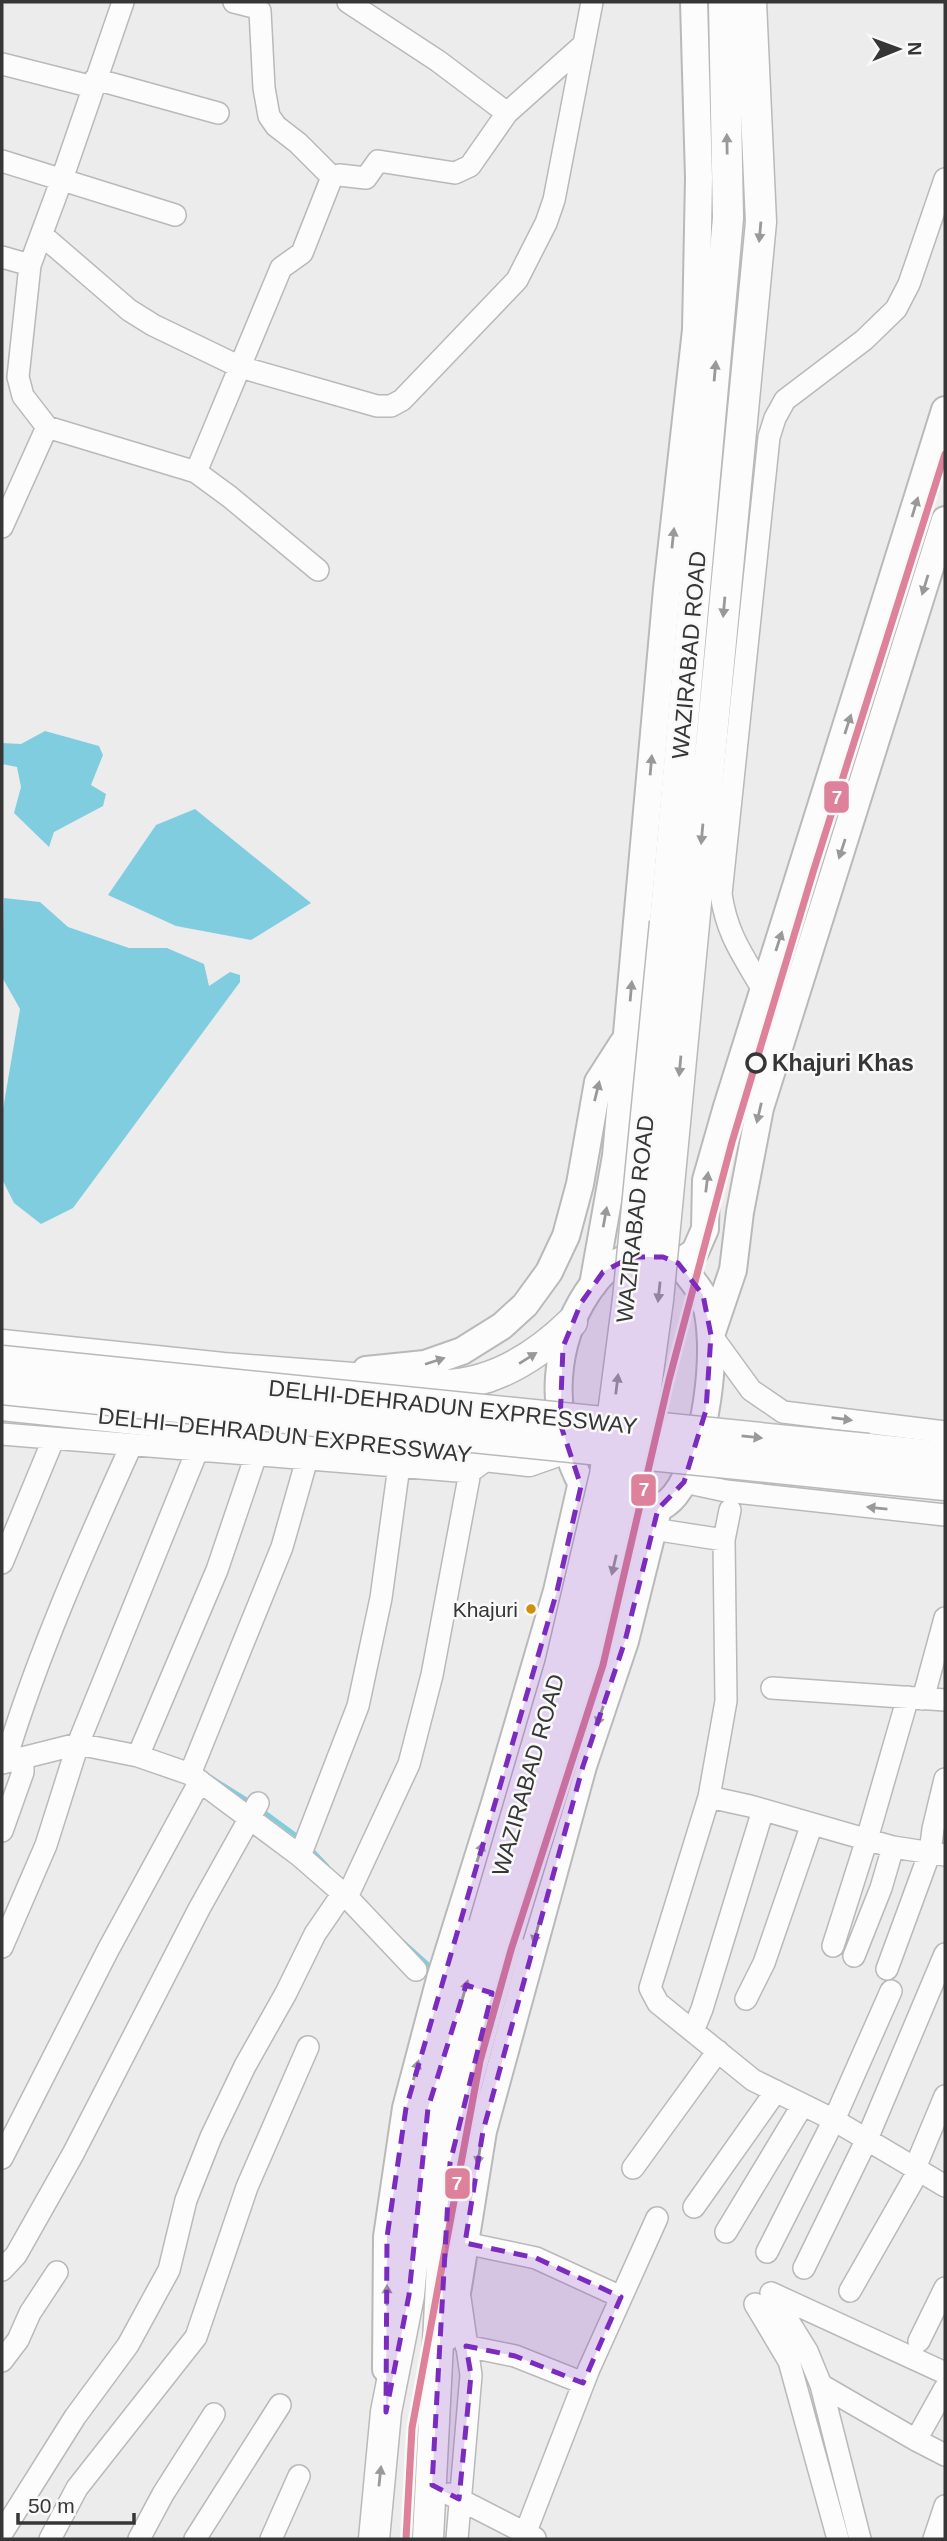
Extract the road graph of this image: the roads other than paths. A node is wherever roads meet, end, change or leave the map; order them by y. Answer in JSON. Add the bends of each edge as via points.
{"nodes":[{"id":1,"x":123,"y":2,"type":"edge"},
{"id":2,"x":234,"y":2,"type":"edge"},
{"id":3,"x":348,"y":2,"type":"edge"},
{"id":4,"x":592,"y":2,"type":"edge"},
{"id":5,"x":694,"y":2,"type":"edge"},
{"id":6,"x":724,"y":2,"type":"edge"},
{"id":7,"x":751,"y":2,"type":"edge"},
{"id":8,"x":762,"y":2,"type":"edge"},
{"id":9,"x":754,"y":42,"type":"junction"},
{"id":10,"x":582,"y":46,"type":"junction"},
{"id":11,"x":2,"y":64,"type":"edge"},
{"id":12,"x":94,"y":83,"type":"junction"},
{"id":13,"x":218,"y":113,"type":"dead end"},
{"id":14,"x":508,"y":113,"type":"junction"},
{"id":15,"x":2,"y":161,"type":"edge"},
{"id":16,"x":332,"y":177,"type":"junction"},
{"id":17,"x":62,"y":178,"type":"junction"},
{"id":18,"x":945,"y":179,"type":"edge"},
{"id":19,"x":175,"y":215,"type":"dead end"},
{"id":20,"x":42,"y":234,"type":"junction"},
{"id":21,"x":2,"y":257,"type":"edge"},
{"id":22,"x":30,"y":265,"type":"junction"},
{"id":23,"x":240,"y":368,"type":"junction"},
{"id":24,"x":945,"y":410,"type":"edge"},
{"id":25,"x":47,"y":427,"type":"junction"},
{"id":26,"x":196,"y":472,"type":"junction"},
{"id":27,"x":945,"y":520,"type":"edge"},
{"id":28,"x":2,"y":527,"type":"edge"},
{"id":29,"x":318,"y":570,"type":"dead end"},
{"id":30,"x":763,"y":990,"type":"junction"},
{"id":31,"x":626,"y":1038,"type":"junction"},
{"id":32,"x":678,"y":1263,"type":"junction"},
{"id":33,"x":593,"y":1284,"type":"junction"},
{"id":34,"x":572,"y":1322,"type":"junction"},
{"id":35,"x":2,"y":1335,"type":"edge"},
{"id":36,"x":710,"y":1335,"type":"junction"},
{"id":37,"x":2,"y":1345,"type":"edge"},
{"id":38,"x":2,"y":1361,"type":"edge"},
{"id":39,"x":2,"y":1389,"type":"edge"},
{"id":40,"x":2,"y":1405,"type":"edge"},
{"id":41,"x":2,"y":1434,"type":"edge"},
{"id":42,"x":945,"y":1435,"type":"edge"},
{"id":43,"x":53,"y":1440,"type":"junction"},
{"id":44,"x":131,"y":1446,"type":"junction"},
{"id":45,"x":566,"y":1448,"type":"junction"},
{"id":46,"x":197,"y":1451,"type":"junction"},
{"id":47,"x":256,"y":1455,"type":"junction"},
{"id":48,"x":307,"y":1459,"type":"junction"},
{"id":49,"x":399,"y":1465,"type":"junction"},
{"id":50,"x":480,"y":1465,"type":"junction"},
{"id":51,"x":684,"y":1482,"type":"junction"},
{"id":52,"x":945,"y":1485,"type":"edge"},
{"id":53,"x":581,"y":1486,"type":"junction"},
{"id":54,"x":730,"y":1510,"type":"dead end"},
{"id":55,"x":945,"y":1516,"type":"edge"},
{"id":56,"x":655,"y":1519,"type":"junction"},
{"id":57,"x":724,"y":1540,"type":"junction"},
{"id":58,"x":2,"y":1563,"type":"edge"},
{"id":59,"x":550,"y":1614,"type":"junction"},
{"id":60,"x":945,"y":1618,"type":"edge"},
{"id":61,"x":622,"y":1651,"type":"junction"},
{"id":62,"x":772,"y":1688,"type":"dead end"},
{"id":63,"x":915,"y":1698,"type":"junction"},
{"id":64,"x":945,"y":1700,"type":"edge"},
{"id":65,"x":79,"y":1740,"type":"junction"},
{"id":66,"x":140,"y":1750,"type":"junction"},
{"id":67,"x":9,"y":1757,"type":"edge"},
{"id":68,"x":194,"y":1773,"type":"junction"},
{"id":69,"x":945,"y":1779,"type":"edge"},
{"id":70,"x":709,"y":1797,"type":"junction"},
{"id":71,"x":254,"y":1810,"type":"junction"},
{"id":72,"x":762,"y":1810,"type":"junction"},
{"id":73,"x":812,"y":1824,"type":"junction"},
{"id":74,"x":2,"y":1830,"type":"edge"},
{"id":75,"x":867,"y":1839,"type":"junction"},
{"id":76,"x":304,"y":1847,"type":"junction"},
{"id":77,"x":893,"y":1847,"type":"junction"},
{"id":78,"x":938,"y":1853,"type":"edge"},
{"id":79,"x":348,"y":1892,"type":"junction"},
{"id":80,"x":833,"y":1946,"type":"dead end"},
{"id":81,"x":2,"y":1947,"type":"edge"},
{"id":82,"x":945,"y":1954,"type":"edge"},
{"id":83,"x":853,"y":1956,"type":"dead end"},
{"id":84,"x":887,"y":1969,"type":"dead end"},
{"id":85,"x":416,"y":1970,"type":"dead end"},
{"id":86,"x":891,"y":1991,"type":"dead end"},
{"id":87,"x":746,"y":1999,"type":"dead end"},
{"id":88,"x":693,"y":2031,"type":"junction"},
{"id":89,"x":308,"y":2047,"type":"dead end"},
{"id":90,"x":718,"y":2051,"type":"junction"},
{"id":91,"x":776,"y":2091,"type":"junction"},
{"id":92,"x":945,"y":2096,"type":"edge"},
{"id":93,"x":802,"y":2106,"type":"junction"},
{"id":94,"x":834,"y":2120,"type":"junction"},
{"id":95,"x":867,"y":2139,"type":"junction"},
{"id":96,"x":2,"y":2158,"type":"edge"},
{"id":97,"x":633,"y":2168,"type":"dead end"},
{"id":98,"x":917,"y":2169,"type":"junction"},
{"id":99,"x":945,"y":2186,"type":"edge"},
{"id":100,"x":694,"y":2207,"type":"dead end"},
{"id":101,"x":657,"y":2218,"type":"dead end"},
{"id":102,"x":441,"y":2231,"type":"junction"},
{"id":103,"x":726,"y":2232,"type":"dead end"},
{"id":104,"x":767,"y":2252,"type":"dead end"},
{"id":105,"x":804,"y":2268,"type":"dead end"},
{"id":106,"x":2,"y":2270,"type":"edge"},
{"id":107,"x":57,"y":2272,"type":"dead end"},
{"id":108,"x":458,"y":2287,"type":"junction"},
{"id":109,"x":945,"y":2288,"type":"edge"},
{"id":110,"x":850,"y":2291,"type":"dead end"},
{"id":111,"x":621,"y":2297,"type":"junction"},
{"id":112,"x":755,"y":2304,"type":"dead end"},
{"id":113,"x":919,"y":2341,"type":"dead end"},
{"id":114,"x":466,"y":2346,"type":"junction"},
{"id":115,"x":2,"y":2361,"type":"edge"},
{"id":116,"x":945,"y":2374,"type":"edge"},
{"id":117,"x":583,"y":2383,"type":"junction"},
{"id":118,"x":821,"y":2385,"type":"junction"},
{"id":119,"x":945,"y":2388,"type":"edge"},
{"id":120,"x":436,"y":2390,"type":"junction"},
{"id":121,"x":280,"y":2405,"type":"dead end"},
{"id":122,"x":386,"y":2413,"type":"junction"},
{"id":123,"x":214,"y":2414,"type":"dead end"},
{"id":124,"x":916,"y":2440,"type":"junction"},
{"id":125,"x":945,"y":2455,"type":"edge"},
{"id":126,"x":299,"y":2476,"type":"dead end"},
{"id":127,"x":432,"y":2485,"type":"junction"},
{"id":128,"x":459,"y":2499,"type":"junction"},
{"id":129,"x":945,"y":2506,"type":"edge"},
{"id":130,"x":2,"y":2533,"type":"edge"},
{"id":131,"x":529,"y":2538,"type":"edge"},
{"id":132,"x":50,"y":2539,"type":"edge"},
{"id":133,"x":139,"y":2539,"type":"edge"},
{"id":134,"x":195,"y":2539,"type":"edge"},
{"id":135,"x":271,"y":2539,"type":"edge"},
{"id":136,"x":374,"y":2539,"type":"edge"},
{"id":137,"x":428,"y":2539,"type":"edge"},
{"id":138,"x":457,"y":2539,"type":"edge"},
{"id":139,"x":838,"y":2539,"type":"edge"},
{"id":140,"x":860,"y":2539,"type":"edge"},
{"id":141,"x":934,"y":2539,"type":"edge"}],
"edges":[{"from":1,"to":12,"type":"street"},
{"from":2,"to":16,"type":"street","via":[[261,14],[269,116]]},
{"from":3,"to":14,"type":"street"},
{"from":4,"to":10,"type":"street"},
{"from":31,"to":5,"type":"main road","one_way":true,"via":[[696,330],[699,178]]},
{"from":102,"to":6,"type":"highway","name":"WAZIRABAD ROAD","one_way":true,"bridge":true,"via":[[422,2162],[434,2096],[560,1666],[605,1475],[628,1299],[728,218]]},
{"from":7,"to":9,"type":"highway","name":"WAZIRABAD ROAD"},
{"from":8,"to":9,"type":"main road"},
{"from":9,"to":102,"type":"highway","name":"WAZIRABAD ROAD","one_way":true,"bridge":true,"via":[[761,222],[658,1300],[632,1488],[588,1672],[461,2104]]},
{"from":10,"to":14,"type":"street"},
{"from":10,"to":23,"type":"street","via":[[554,200],[535,247],[516,280],[402,400],[391,407],[377,406]]},
{"from":11,"to":12,"type":"street"},
{"from":12,"to":13,"type":"street"},
{"from":12,"to":17,"type":"street"},
{"from":14,"to":16,"type":"street","via":[[463,171],[378,161],[366,177]]},
{"from":15,"to":17,"type":"street"},
{"from":16,"to":23,"type":"street","via":[[302,253],[281,268]]},
{"from":17,"to":19,"type":"street"},
{"from":17,"to":20,"type":"street"},
{"from":18,"to":30,"type":"street","via":[[903,298],[864,340],[785,400],[769,437],[721,894],[734,941]]},
{"from":20,"to":22,"type":"street"},
{"from":20,"to":23,"type":"street","via":[[140,318]]},
{"from":21,"to":22,"type":"street"},
{"from":22,"to":25,"type":"street","via":[[18,377],[23,396]]},
{"from":23,"to":26,"type":"street"},
{"from":30,"to":24,"type":"main road","name":"WAZIRABAD ROAD","one_way":true},
{"from":25,"to":26,"type":"street"},
{"from":25,"to":28,"type":"street"},
{"from":26,"to":29,"type":"street"},
{"from":27,"to":36,"type":"main road","one_way":true,"via":[[760,1108],[733,1270]]},
{"from":32,"to":30,"type":"main road","name":"WAZIRABAD ROAD","one_way":true,"via":[[695,1252],[705,1229],[706,1180]]},
{"from":33,"to":31,"type":"main road","one_way":true,"via":[[616,1156]]},
{"from":35,"to":31,"type":"main road","one_way":true,"via":[[355,1371],[425,1364],[462,1351],[502,1326],[525,1305],[549,1272],[566,1236],[580,1184],[598,1082]]},
{"from":32,"to":33,"type":"main road","via":[[663,1257],[631,1257],[603,1272]]},
{"from":32,"to":36,"type":"main road","via":[[703,1296]]},
{"from":33,"to":34,"type":"main road"},
{"from":37,"to":34,"type":"highway","one_way":true,"via":[[223,1368],[465,1385],[527,1360]]},
{"from":34,"to":45,"type":"main road","via":[[559,1372],[560,1423]]},
{"from":36,"to":42,"type":"street","one_way":true,"via":[[751,1390],[783,1412]]},
{"from":36,"to":51,"type":"main road","via":[[706,1410]]},
{"from":38,"to":42,"type":"highway","name":"DELHI-DEHRADUN EXPRESSWAY","one_way":true,"bridge":true},
{"from":39,"to":52,"type":"highway","name":"DELHI-DEHRADUN EXPRESSWAY","bridge":true},
{"from":40,"to":50,"type":"highway","name":"DELHI–DEHRADUN EXPRESSWAY"},
{"from":41,"to":43,"type":"street"},
{"from":43,"to":44,"type":"street"},
{"from":43,"to":58,"type":"street"},
{"from":44,"to":46,"type":"street"},
{"from":44,"to":67,"type":"street","via":[[40,1657]]},
{"from":45,"to":50,"type":"highway","name":"DELHI–DEHRADUN EXPRESSWAY","via":[[529,1461]]},
{"from":45,"to":53,"type":"main road"},
{"from":46,"to":47,"type":"street"},
{"from":46,"to":65,"type":"street"},
{"from":47,"to":48,"type":"street"},
{"from":47,"to":66,"type":"street","via":[[217,1570]]},
{"from":48,"to":49,"type":"street"},
{"from":48,"to":68,"type":"street","via":[[282,1547]]},
{"from":49,"to":50,"type":"street"},
{"from":49,"to":76,"type":"street","via":[[380,1598],[358,1706]]},
{"from":50,"to":79,"type":"street","via":[[409,1763]]},
{"from":55,"to":51,"type":"street","one_way":true},
{"from":51,"to":56,"type":"main road"},
{"from":53,"to":56,"type":"main road","via":[[596,1503],[615,1513]]},
{"from":53,"to":59,"type":"main road","name":"WAZIRABAD ROAD"},
{"from":54,"to":57,"type":"street"},
{"from":56,"to":57,"type":"street"},
{"from":56,"to":61,"type":"main road","name":"WAZIRABAD ROAD"},
{"from":57,"to":70,"type":"street","via":[[726,1701]]},
{"from":59,"to":61,"type":"main road","via":[[551,1639],[579,1665],[605,1665]]},
{"from":122,"to":59,"type":"main road","name":"WAZIRABAD ROAD","one_way":true,"via":[[387,2237],[406,2108]]},
{"from":60,"to":63,"type":"street"},
{"from":61,"to":102,"type":"main road","name":"WAZIRABAD ROAD","one_way":true,"via":[[579,1779],[487,2114]]},
{"from":62,"to":63,"type":"street"},
{"from":63,"to":64,"type":"street"},
{"from":63,"to":75,"type":"street"},
{"from":65,"to":66,"type":"street"},
{"from":65,"to":67,"type":"street"},
{"from":65,"to":81,"type":"street","via":[[46,1845]]},
{"from":66,"to":68,"type":"street"},
{"from":67,"to":74,"type":"street","via":[[23,1772]]},
{"from":68,"to":71,"type":"street"},
{"from":68,"to":96,"type":"street"},
{"from":69,"to":78,"type":"street","via":[[933,1829]]},
{"from":70,"to":72,"type":"street"},
{"from":70,"to":88,"type":"street","via":[[650,1988],[658,2003]]},
{"from":71,"to":76,"type":"street"},
{"from":71,"to":106,"type":"street","via":[[73,2154],[16,2255]]},
{"from":72,"to":73,"type":"street"},
{"from":72,"to":88,"type":"street"},
{"from":73,"to":75,"type":"street"},
{"from":73,"to":87,"type":"street","via":[[764,1963]]},
{"from":75,"to":77,"type":"street"},
{"from":75,"to":80,"type":"street"},
{"from":76,"to":79,"type":"street"},
{"from":77,"to":78,"type":"street"},
{"from":77,"to":83,"type":"street"},
{"from":78,"to":84,"type":"street"},
{"from":79,"to":85,"type":"street"},
{"from":79,"to":130,"type":"street","via":[[314,1934],[211,2137],[159,2290],[128,2345],[68,2428]]},
{"from":82,"to":95,"type":"street"},
{"from":86,"to":94,"type":"street"},
{"from":88,"to":90,"type":"street"},
{"from":89,"to":132,"type":"street","via":[[247,2187],[196,2337],[77,2488]]},
{"from":90,"to":91,"type":"street","via":[[753,2080]]},
{"from":90,"to":97,"type":"street"},
{"from":91,"to":93,"type":"street"},
{"from":91,"to":100,"type":"street"},
{"from":92,"to":98,"type":"street"},
{"from":93,"to":94,"type":"street"},
{"from":93,"to":103,"type":"street"},
{"from":94,"to":95,"type":"street"},
{"from":94,"to":104,"type":"street"},
{"from":95,"to":98,"type":"street"},
{"from":95,"to":105,"type":"street"},
{"from":98,"to":99,"type":"street"},
{"from":98,"to":110,"type":"street"},
{"from":101,"to":111,"type":"street"},
{"from":102,"to":108,"type":"main road","name":"WAZIRABAD ROAD"},
{"from":102,"to":111,"type":"street","via":[[536,2258]]},
{"from":102,"to":120,"type":"highway","name":"WAZIRABAD ROAD"},
{"from":102,"to":122,"type":"highway","name":"WAZIRABAD ROAD","via":[[409,2295]]},
{"from":107,"to":115,"type":"street"},
{"from":108,"to":114,"type":"street"},
{"from":108,"to":120,"type":"main road","name":"WAZIRABAD ROAD"},
{"from":109,"to":113,"type":"street"},
{"from":111,"to":117,"type":"street"},
{"from":112,"to":139,"type":"street","via":[[789,2361]]},
{"from":114,"to":117,"type":"street","via":[[515,2356]]},
{"from":114,"to":128,"type":"street","via":[[471,2375]]},
{"from":116,"to":118,"type":"street","via":[[771,2293],[807,2351]]},
{"from":117,"to":131,"type":"street"},
{"from":118,"to":124,"type":"street"},
{"from":118,"to":140,"type":"street"},
{"from":119,"to":124,"type":"street"},
{"from":120,"to":127,"type":"highway","name":"WAZIRABAD ROAD"},
{"from":121,"to":134,"type":"street"},
{"from":136,"to":122,"type":"highway","name":"WAZIRABAD ROAD","one_way":true},
{"from":123,"to":133,"type":"street"},
{"from":124,"to":125,"type":"street"},
{"from":126,"to":135,"type":"street"},
{"from":127,"to":128,"type":"street"},
{"from":127,"to":137,"type":"highway","name":"WAZIRABAD ROAD"},
{"from":128,"to":131,"type":"street"},
{"from":128,"to":138,"type":"street"},
{"from":129,"to":141,"type":"street"}]}
